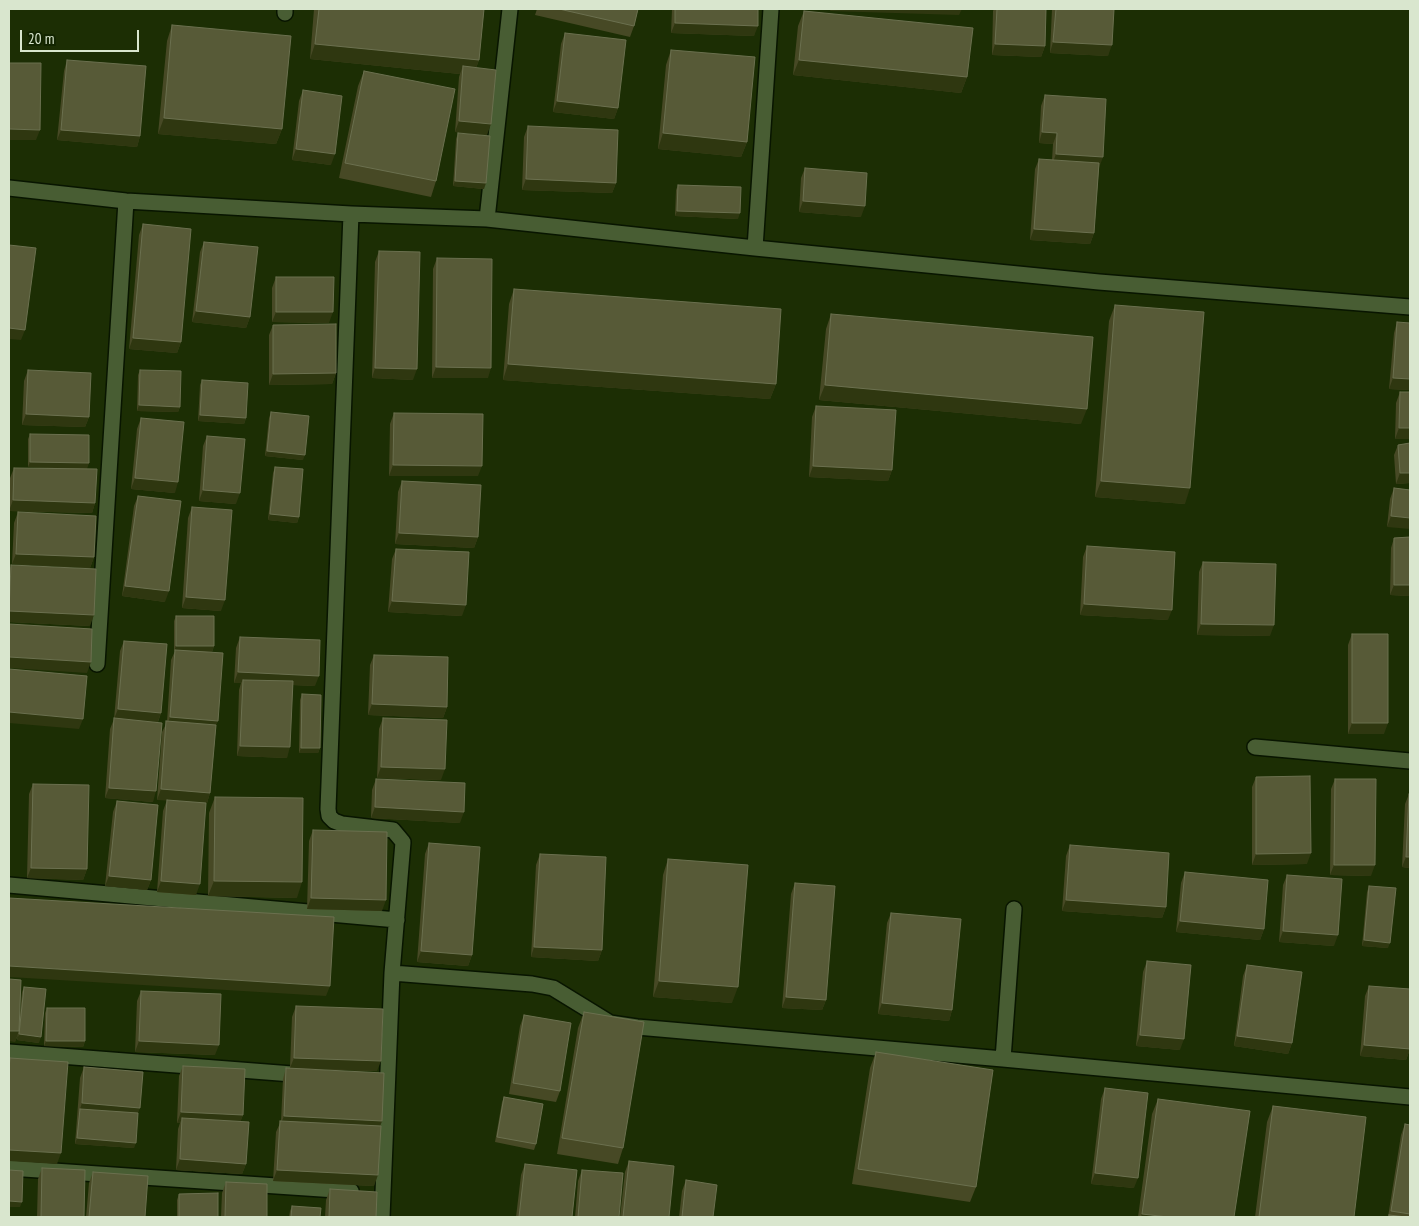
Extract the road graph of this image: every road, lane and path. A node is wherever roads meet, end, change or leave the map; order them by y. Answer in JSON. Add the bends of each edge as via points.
{"nodes":[{"id":1,"x":510,"y":9,"type":"edge"},
{"id":2,"x":771,"y":9,"type":"edge"},
{"id":3,"x":9,"y":188,"type":"edge"},
{"id":4,"x":126,"y":201,"type":"junction"},
{"id":5,"x":351,"y":214,"type":"junction"},
{"id":6,"x":487,"y":219,"type":"junction"},
{"id":7,"x":755,"y":248,"type":"junction"},
{"id":8,"x":1410,"y":307,"type":"edge"},
{"id":9,"x":98,"y":664,"type":"dead end"},
{"id":10,"x":1255,"y":747,"type":"dead end"},
{"id":11,"x":1410,"y":761,"type":"edge"},
{"id":12,"x":9,"y":885,"type":"edge"},
{"id":13,"x":1014,"y":909,"type":"dead end"},
{"id":14,"x":397,"y":920,"type":"junction"},
{"id":15,"x":392,"y":973,"type":"junction"},
{"id":16,"x":9,"y":1052,"type":"edge"},
{"id":17,"x":1003,"y":1059,"type":"junction"},
{"id":18,"x":320,"y":1076,"type":"edge"},
{"id":19,"x":369,"y":1080,"type":"edge"},
{"id":20,"x":388,"y":1082,"type":"junction"},
{"id":21,"x":1410,"y":1097,"type":"edge"},
{"id":22,"x":9,"y":1168,"type":"edge"},
{"id":23,"x":372,"y":1193,"type":"junction"},
{"id":24,"x":382,"y":1217,"type":"edge"}],
"edges":[{"from":1,"to":6,"type":"street"},
{"from":2,"to":7,"type":"street"},
{"from":3,"to":4,"type":"street"},
{"from":4,"to":5,"type":"street"},
{"from":4,"to":9,"type":"street"},
{"from":5,"to":6,"type":"street"},
{"from":5,"to":14,"type":"street","via":[[328,810],[334,821],[393,830],[403,842]]},
{"from":6,"to":7,"type":"street"},
{"from":7,"to":8,"type":"street","via":[[1099,282]]},
{"from":10,"to":11,"type":"street"},
{"from":12,"to":14,"type":"street"},
{"from":13,"to":17,"type":"street"},
{"from":14,"to":15,"type":"street"},
{"from":15,"to":17,"type":"street","via":[[552,988],[610,1023],[637,1028]]},
{"from":15,"to":20,"type":"street"},
{"from":16,"to":18,"type":"street"},
{"from":17,"to":21,"type":"street"},
{"from":19,"to":20,"type":"street"},
{"from":20,"to":23,"type":"street"},
{"from":22,"to":23,"type":"street"},
{"from":23,"to":24,"type":"street"}]}
